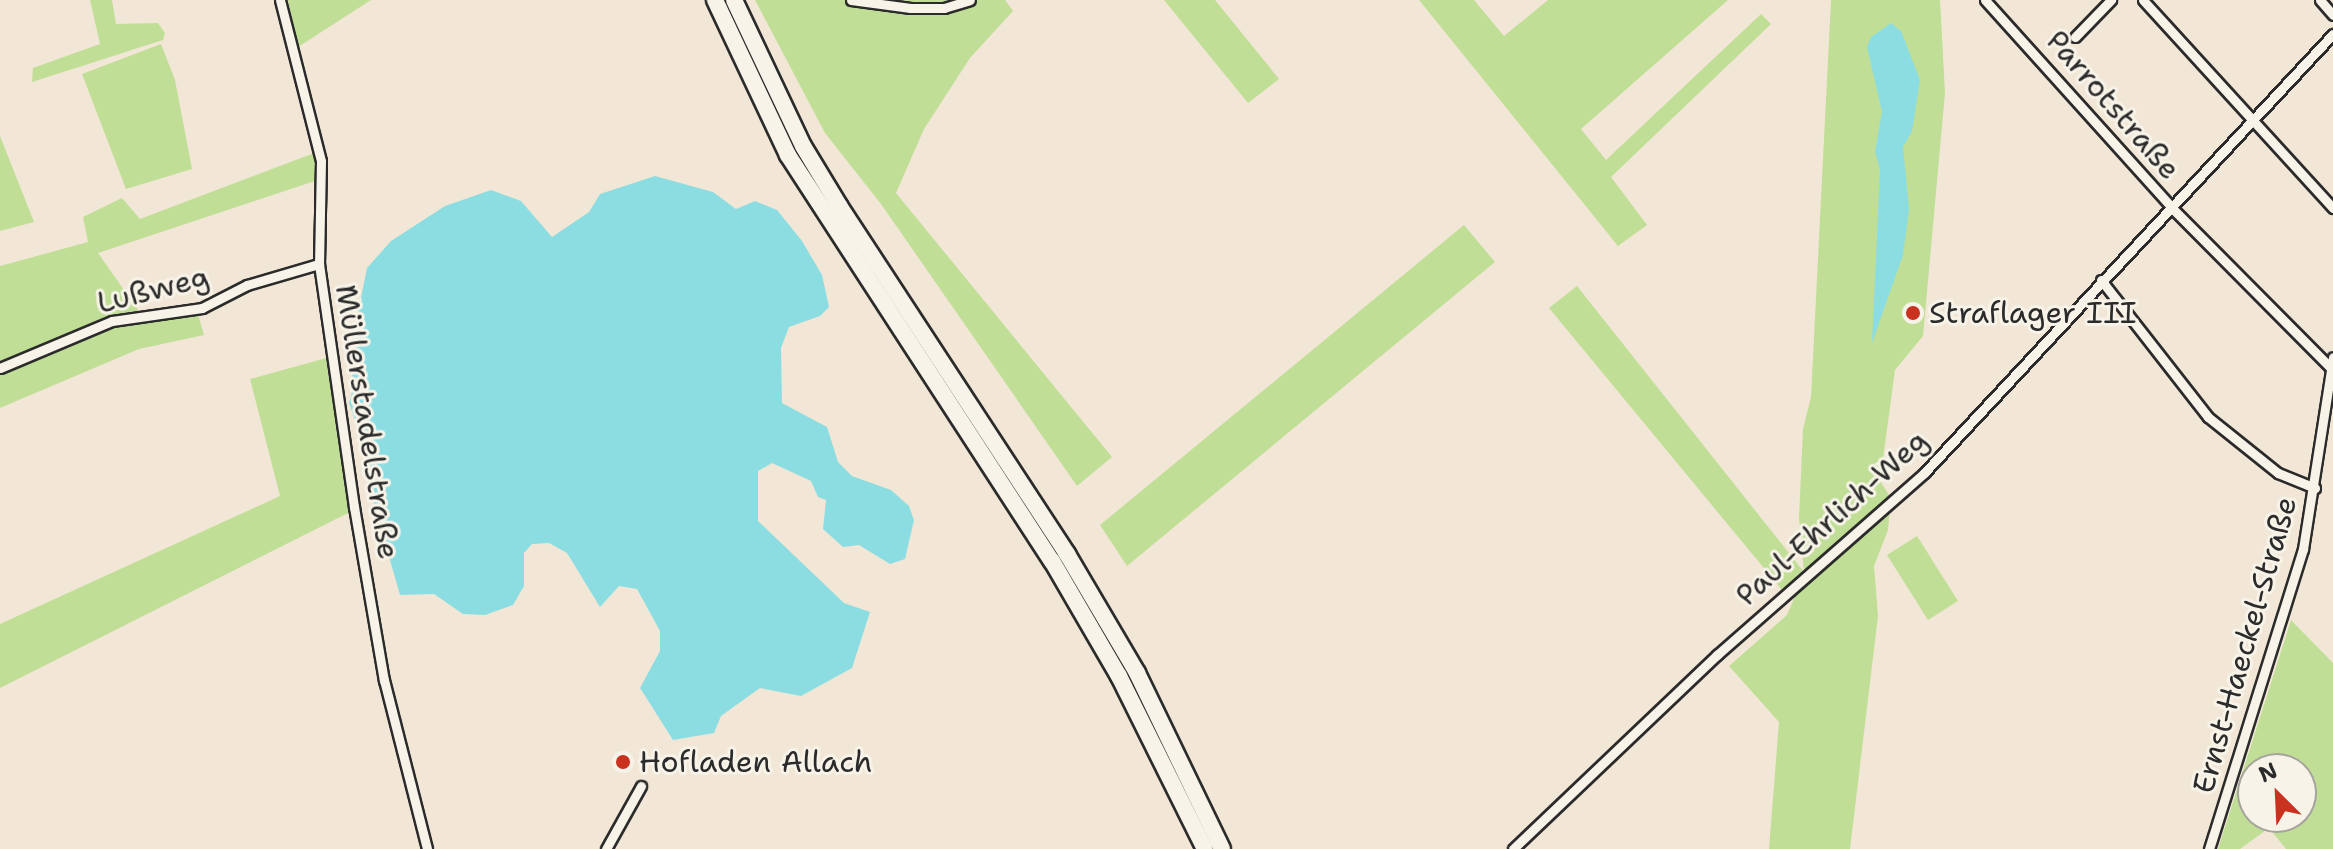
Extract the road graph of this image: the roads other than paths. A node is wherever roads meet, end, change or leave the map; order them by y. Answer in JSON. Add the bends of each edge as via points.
{"nodes":[{"id":1,"x":280,"y":0,"type":"edge"},
{"id":2,"x":715,"y":0,"type":"edge"},
{"id":3,"x":734,"y":0,"type":"edge"},
{"id":4,"x":851,"y":0,"type":"edge"},
{"id":5,"x":970,"y":0,"type":"edge"},
{"id":6,"x":1985,"y":0,"type":"edge"},
{"id":7,"x":2111,"y":0,"type":"edge"},
{"id":8,"x":2143,"y":0,"type":"edge"},
{"id":9,"x":2320,"y":0,"type":"edge"},
{"id":10,"x":2333,"y":15,"type":"edge"},
{"id":11,"x":2333,"y":34,"type":"edge"},
{"id":12,"x":2075,"y":37,"type":"dead end"},
{"id":13,"x":2250,"y":118,"type":"junction"},
{"id":14,"x":2172,"y":208,"type":"junction"},
{"id":15,"x":2333,"y":208,"type":"edge"},
{"id":16,"x":319,"y":264,"type":"junction"},
{"id":17,"x":2101,"y":280,"type":"junction"},
{"id":18,"x":2332,"y":365,"type":"edge"},
{"id":19,"x":0,"y":368,"type":"edge"},
{"id":20,"x":2315,"y":488,"type":"junction"},
{"id":21,"x":641,"y":786,"type":"dead end"},
{"id":22,"x":427,"y":849,"type":"edge"},
{"id":23,"x":606,"y":849,"type":"edge"},
{"id":24,"x":1205,"y":849,"type":"edge"},
{"id":25,"x":1222,"y":849,"type":"edge"},
{"id":26,"x":1513,"y":849,"type":"edge"},
{"id":27,"x":2209,"y":849,"type":"edge"}],
"edges":[{"from":1,"to":16,"type":"street","name":"Müllerstadelstraße","via":[[321,161]]},
{"from":2,"to":24,"type":"highway","via":[[788,155],[1052,561],[1119,676]]},
{"from":3,"to":25,"type":"highway","via":[[832,195],[1067,554],[1137,673]]},
{"from":4,"to":5,"type":"street","via":[[910,8],[944,8]]},
{"from":6,"to":14,"type":"street","name":"Parrotstraße"},
{"from":7,"to":12,"type":"street"},
{"from":8,"to":13,"type":"street"},
{"from":9,"to":10,"type":"street"},
{"from":11,"to":13,"type":"street","name":"Paul-Ehrlich-Weg"},
{"from":13,"to":14,"type":"street","name":"Paul-Ehrlich-Weg"},
{"from":13,"to":15,"type":"street"},
{"from":14,"to":17,"type":"street","name":"Paul-Ehrlich-Weg"},
{"from":14,"to":18,"type":"street","name":"Parrotstraße"},
{"from":16,"to":19,"type":"street","name":"Lußweg","via":[[247,285],[202,308],[112,321]]},
{"from":16,"to":22,"type":"street","name":"Müllerstadelstraße","via":[[384,680]]},
{"from":17,"to":20,"type":"street","via":[[2208,417],[2278,473]]},
{"from":17,"to":26,"type":"street","name":"Paul-Ehrlich-Weg","via":[[1924,473],[1717,655]]},
{"from":18,"to":20,"type":"street","name":"Ernst-Haeckel-Straße"},
{"from":20,"to":27,"type":"street","name":"Ernst-Haeckel-Straße","via":[[2288,600]]},
{"from":21,"to":23,"type":"street"}]}
